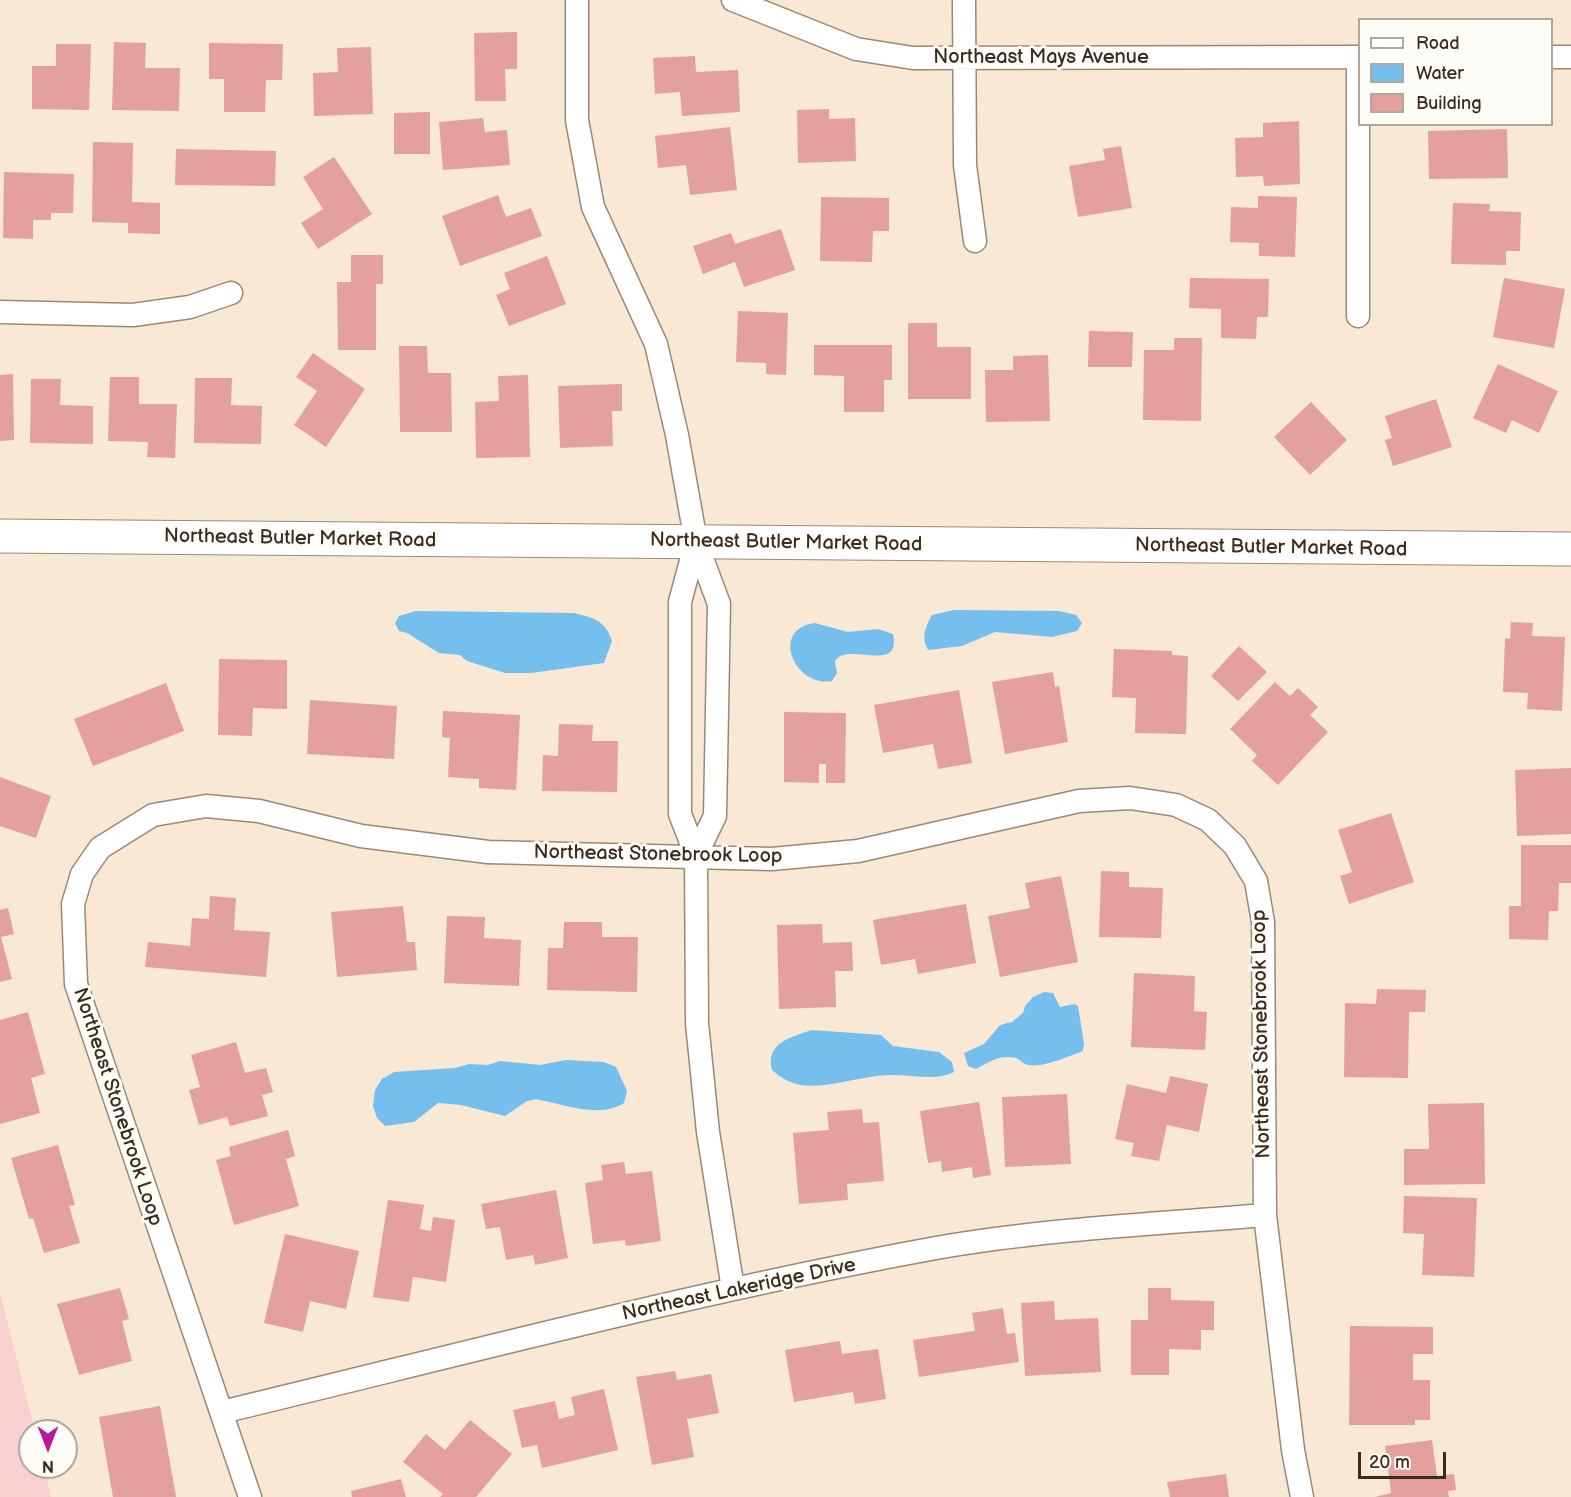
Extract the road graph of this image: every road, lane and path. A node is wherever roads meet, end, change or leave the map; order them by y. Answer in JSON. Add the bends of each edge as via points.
{"nodes":[{"id":1,"x":577,"y":0,"type":"edge"},
{"id":2,"x":733,"y":0,"type":"edge"},
{"id":3,"x":964,"y":0,"type":"edge"},
{"id":4,"x":1358,"y":57,"type":"edge"},
{"id":5,"x":1553,"y":57,"type":"edge"},
{"id":6,"x":1571,"y":57,"type":"edge"},
{"id":7,"x":964,"y":58,"type":"junction"},
{"id":8,"x":1359,"y":126,"type":"edge"},
{"id":9,"x":975,"y":241,"type":"dead end"},
{"id":10,"x":231,"y":293,"type":"dead end"},
{"id":11,"x":0,"y":312,"type":"edge"},
{"id":12,"x":1358,"y":316,"type":"dead end"},
{"id":13,"x":0,"y":536,"type":"edge"},
{"id":14,"x":696,"y":542,"type":"junction"},
{"id":15,"x":1571,"y":549,"type":"edge"},
{"id":16,"x":696,"y":855,"type":"junction"},
{"id":17,"x":1265,"y":1215,"type":"junction"},
{"id":18,"x":733,"y":1289,"type":"junction"},
{"id":19,"x":222,"y":1412,"type":"junction"},
{"id":20,"x":250,"y":1497,"type":"edge"},
{"id":21,"x":1302,"y":1497,"type":"edge"}],
"edges":[{"from":1,"to":14,"type":"street","via":[[577,120],[593,207],[656,344]]},
{"from":2,"to":7,"type":"street","name":"Northeast Mays Avenue","via":[[856,49],[913,57]]},
{"from":3,"to":7,"type":"street"},
{"from":4,"to":7,"type":"street","name":"Northeast Mays Avenue"},
{"from":5,"to":6,"type":"street"},
{"from":7,"to":9,"type":"street","via":[[965,165]]},
{"from":8,"to":12,"type":"street"},
{"from":10,"to":11,"type":"street","via":[[190,307],[133,315]]},
{"from":13,"to":14,"type":"main road","name":"Northeast Butler Market Road"},
{"from":14,"to":15,"type":"main road","name":"Northeast Butler Market Road"},
{"from":14,"to":16,"type":"street","via":[[680,602],[680,814]]},
{"from":14,"to":16,"type":"street","via":[[719,604],[715,816]]},
{"from":16,"to":17,"type":"street","name":"Northeast Stonebrook Loop","via":[[772,859],[858,850],[1079,801],[1130,798],[1176,805],[1208,820],[1235,846],[1256,881],[1263,922]]},
{"from":16,"to":18,"type":"street","via":[[697,1023],[708,1132]]},
{"from":16,"to":19,"type":"street","name":"Northeast Stonebrook Loop","via":[[488,852],[361,836],[259,811],[206,806],[153,815],[100,848],[82,873],[73,904],[76,984]]},
{"from":17,"to":18,"type":"street","name":"Northeast Lakeridge Drive","via":[[1066,1231],[938,1248]]},
{"from":17,"to":21,"type":"street","name":"Northeast Stonebrook Loop"},
{"from":18,"to":19,"type":"street","name":"Northeast Lakeridge Drive"},
{"from":19,"to":20,"type":"street","name":"Northeast Stonebrook Loop"}]}
